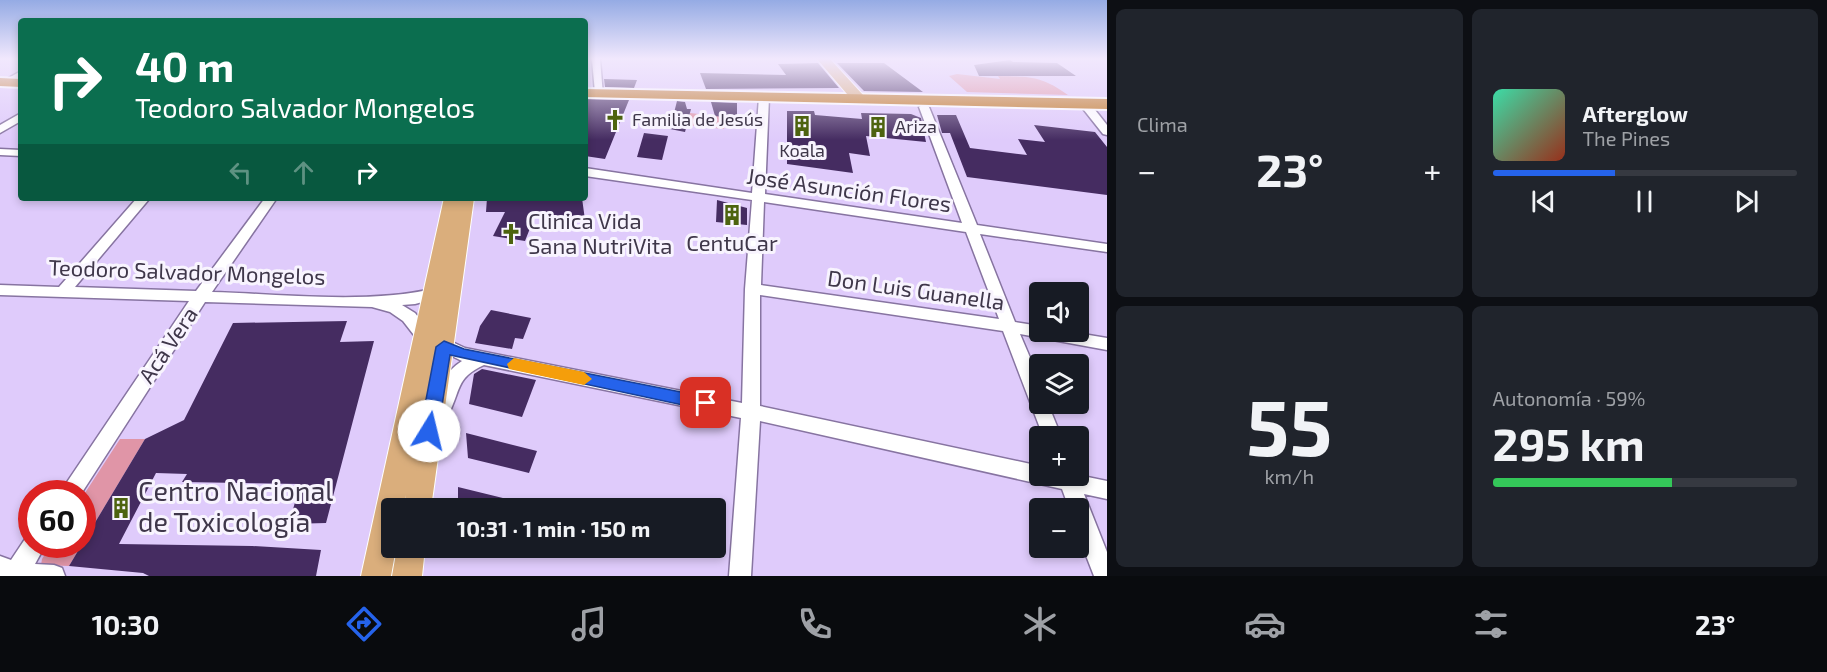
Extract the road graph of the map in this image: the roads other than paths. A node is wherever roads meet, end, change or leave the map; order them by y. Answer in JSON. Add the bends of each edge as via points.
{"nodes":[{"id":1,"x":847,"y":86,"type":"edge"},
{"id":2,"x":592,"y":93,"type":"edge"},
{"id":3,"x":858,"y":98,"type":"junction"},
{"id":4,"x":588,"y":100,"type":"edge"},
{"id":5,"x":764,"y":100,"type":"junction"},
{"id":6,"x":1107,"y":104,"type":"edge"},
{"id":7,"x":924,"y":106,"type":"junction"},
{"id":8,"x":1087,"y":106,"type":"junction"},
{"id":9,"x":1107,"y":111,"type":"edge"},
{"id":10,"x":18,"y":118,"type":"edge"},
{"id":11,"x":0,"y":130,"type":"edge"},
{"id":12,"x":1107,"y":132,"type":"edge"},
{"id":13,"x":0,"y":152,"type":"edge"},
{"id":14,"x":18,"y":153,"type":"edge"},
{"id":15,"x":588,"y":172,"type":"edge"},
{"id":16,"x":758,"y":198,"type":"junction"},
{"id":17,"x":141,"y":201,"type":"edge"},
{"id":18,"x":269,"y":201,"type":"edge"},
{"id":19,"x":451,"y":201,"type":"edge"},
{"id":20,"x":466,"y":201,"type":"edge"},
{"id":21,"x":973,"y":230,"type":"junction"},
{"id":22,"x":1107,"y":248,"type":"edge"},
{"id":23,"x":454,"y":286,"type":"junction"},
{"id":24,"x":753,"y":289,"type":"junction"},
{"id":25,"x":0,"y":290,"type":"edge"},
{"id":26,"x":63,"y":292,"type":"junction"},
{"id":27,"x":430,"y":296,"type":"junction"},
{"id":28,"x":200,"y":297,"type":"junction"},
{"id":29,"x":372,"y":302,"type":"junction"},
{"id":30,"x":1008,"y":326,"type":"junction"},
{"id":31,"x":423,"y":335,"type":"junction"},
{"id":32,"x":1107,"y":344,"type":"edge"},
{"id":33,"x":444,"y":347,"type":"junction"},
{"id":34,"x":484,"y":358,"type":"junction"},
{"id":35,"x":751,"y":412,"type":"junction"},
{"id":36,"x":1048,"y":426,"type":"edge"},
{"id":37,"x":425,"y":452,"type":"junction"},
{"id":38,"x":1029,"y":471,"type":"edge"},
{"id":39,"x":78,"y":480,"type":"edge"},
{"id":40,"x":1089,"y":485,"type":"edge"},
{"id":41,"x":1072,"y":486,"type":"edge"},
{"id":42,"x":1107,"y":490,"type":"edge"},
{"id":43,"x":418,"y":498,"type":"edge"},
{"id":44,"x":22,"y":558,"type":"edge"},
{"id":45,"x":410,"y":558,"type":"edge"},
{"id":46,"x":10,"y":572,"type":"edge"},
{"id":47,"x":54,"y":576,"type":"edge"},
{"id":48,"x":376,"y":576,"type":"edge"},
{"id":49,"x":407,"y":576,"type":"edge"},
{"id":50,"x":740,"y":576,"type":"edge"},
{"id":51,"x":1105,"y":576,"type":"edge"}],
"edges":[{"from":1,"to":3,"type":"main road"},
{"from":2,"to":5,"type":"highway"},
{"from":3,"to":5,"type":"highway"},
{"from":3,"to":8,"type":"highway"},
{"from":4,"to":5,"type":"highway"},
{"from":5,"to":7,"type":"highway"},
{"from":5,"to":16,"type":"street"},
{"from":6,"to":8,"type":"highway"},
{"from":7,"to":8,"type":"highway"},
{"from":7,"to":21,"type":"street"},
{"from":8,"to":9,"type":"highway"},
{"from":8,"to":12,"type":"street"},
{"from":10,"to":11,"type":"street"},
{"from":13,"to":14,"type":"street"},
{"from":15,"to":16,"type":"street","name":"José Asunción Flores"},
{"from":16,"to":21,"type":"street","name":"José Asunción Flores"},
{"from":16,"to":24,"type":"street"},
{"from":17,"to":26,"type":"street"},
{"from":18,"to":28,"type":"street","name":"Acá Vera"},
{"from":19,"to":27,"type":"main road"},
{"from":20,"to":23,"type":"main road"},
{"from":21,"to":22,"type":"street","name":"José Asunción Flores"},
{"from":21,"to":30,"type":"street"},
{"from":23,"to":27,"type":"street","name":"Teodoro Salvador Mongelos"},
{"from":23,"to":33,"type":"main road"},
{"from":24,"to":30,"type":"street","name":"Don Luis Guanella"},
{"from":24,"to":35,"type":"street"},
{"from":25,"to":26,"type":"street","name":"Teodoro Salvador Mongelos"},
{"from":26,"to":28,"type":"street","name":"Teodoro Salvador Mongelos"},
{"from":27,"to":29,"type":"street","name":"Teodoro Salvador Mongelos"},
{"from":27,"to":31,"type":"main road"},
{"from":28,"to":29,"type":"street","name":"Teodoro Salvador Mongelos"},
{"from":28,"to":39,"type":"street","name":"Acá Vera"},
{"from":29,"to":31,"type":"street","name":"Teodoro Salvador Mongelos","via":[[401,312]]},
{"from":30,"to":32,"type":"street","name":"Don Luis Guanella"},
{"from":30,"to":36,"type":"street"},
{"from":31,"to":33,"type":"street","name":"Teodoro Salvador Mongelos"},
{"from":31,"to":48,"type":"main road"},
{"from":33,"to":34,"type":"street","name":"Teodoro Salvador Mongelos"},
{"from":33,"to":37,"type":"main road"},
{"from":34,"to":35,"type":"street","name":"Teodoro Salvador Mongelos"},
{"from":34,"to":37,"type":"street","via":[[459,369],[451,381],[438,432]]},
{"from":35,"to":38,"type":"street","name":"Teodoro Salvador Mongelos"},
{"from":35,"to":50,"type":"street"},
{"from":37,"to":43,"type":"main road"},
{"from":40,"to":42,"type":"street","name":"Teodoro Salvador Mongelos"},
{"from":41,"to":51,"type":"street"},
{"from":44,"to":46,"type":"street"},
{"from":45,"to":49,"type":"main road"},
{"from":46,"to":47,"type":"street"}]}
